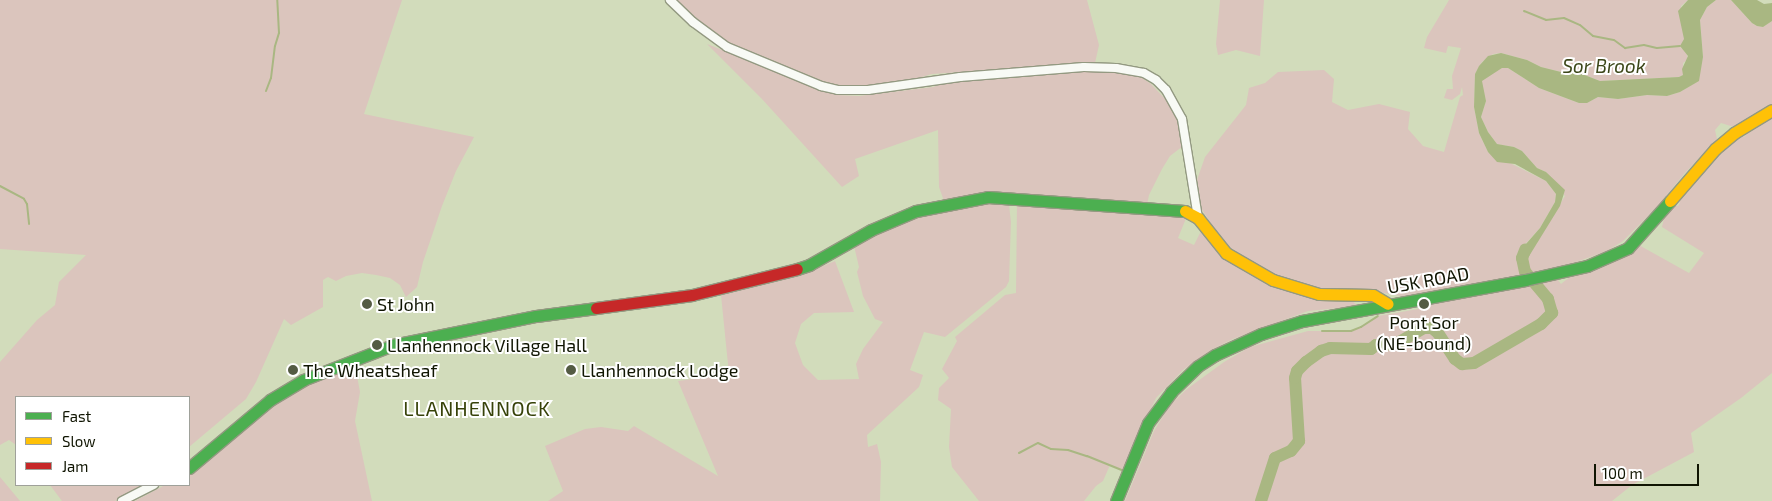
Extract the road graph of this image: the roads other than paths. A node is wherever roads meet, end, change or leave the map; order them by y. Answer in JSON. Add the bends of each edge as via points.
{"nodes":[{"id":1,"x":670,"y":0,"type":"edge"},
{"id":2,"x":1772,"y":110,"type":"edge"},
{"id":3,"x":1198,"y":218,"type":"junction"},
{"id":4,"x":1388,"y":304,"type":"junction"},
{"id":5,"x":190,"y":467,"type":"edge"},
{"id":6,"x":152,"y":486,"type":"edge"},
{"id":7,"x":122,"y":501,"type":"edge"},
{"id":8,"x":1116,"y":501,"type":"edge"}],
"edges":[{"from":1,"to":3,"type":"street","via":[[692,22],[727,46],[821,86],[838,90],[868,90],[936,80],[1084,67],[1116,68],[1144,74],[1166,90],[1182,120]]},
{"from":2,"to":4,"type":"street","name":"USK ROAD","via":[[1715,149],[1628,248],[1587,266],[1426,300]]},
{"from":3,"to":4,"type":"street","via":[[1226,253],[1273,280],[1319,294],[1373,295]]},
{"from":3,"to":5,"type":"street","via":[[1189,211],[1018,198],[988,198],[916,211],[789,272],[692,295],[536,316],[393,345],[303,380],[270,400]]},
{"from":4,"to":8,"type":"street","name":"USK ROAD","via":[[1302,321],[1261,334],[1198,366],[1171,392],[1148,423]]},
{"from":6,"to":7,"type":"street"}]}
